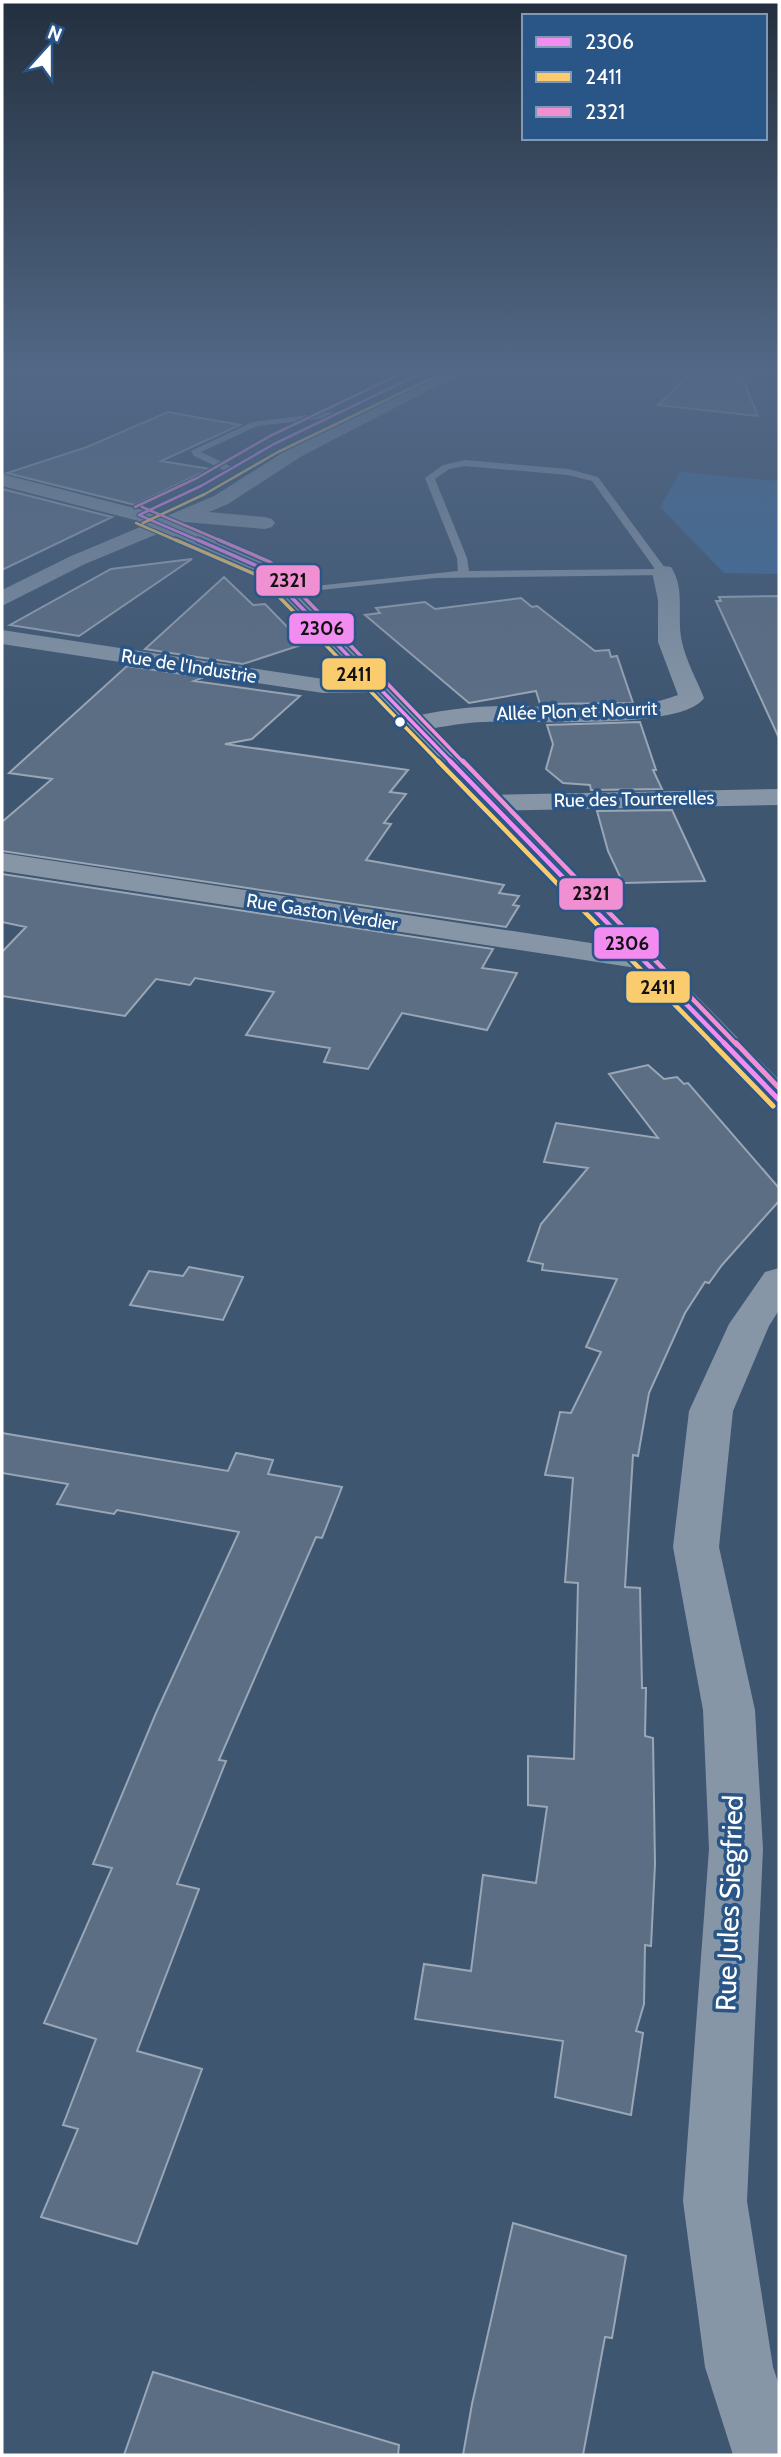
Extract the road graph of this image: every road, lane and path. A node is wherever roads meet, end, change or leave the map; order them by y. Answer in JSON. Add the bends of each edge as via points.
{"nodes":[{"id":1,"x":13,"y":484,"type":"edge"},
{"id":2,"x":202,"y":484,"type":"edge"},
{"id":3,"x":248,"y":484,"type":"edge"},
{"id":4,"x":263,"y":484,"type":"edge"},
{"id":5,"x":432,"y":484,"type":"edge"},
{"id":6,"x":599,"y":484,"type":"edge"},
{"id":7,"x":264,"y":507,"type":"junction"},
{"id":8,"x":139,"y":515,"type":"junction"},
{"id":9,"x":186,"y":516,"type":"junction"},
{"id":10,"x":161,"y":526,"type":"junction"},
{"id":11,"x":202,"y":541,"type":"junction"},
{"id":12,"x":264,"y":569,"type":"junction"},
{"id":13,"x":663,"y":572,"type":"junction"},
{"id":14,"x":464,"y":575,"type":"junction"},
{"id":15,"x":2,"y":582,"type":"edge"},
{"id":16,"x":286,"y":592,"type":"junction"},
{"id":17,"x":2,"y":598,"type":"edge"},
{"id":18,"x":2,"y":637,"type":"edge"},
{"id":19,"x":376,"y":687,"type":"junction"},
{"id":20,"x":413,"y":724,"type":"junction"},
{"id":21,"x":779,"y":797,"type":"edge"},
{"id":22,"x":488,"y":803,"type":"junction"},
{"id":23,"x":2,"y":862,"type":"edge"},
{"id":24,"x":643,"y":960,"type":"junction"},
{"id":25,"x":779,"y":1100,"type":"edge"},
{"id":26,"x":779,"y":1281,"type":"edge"},
{"id":27,"x":768,"y":2455,"type":"edge"}],
"edges":[{"from":1,"to":8,"type":"street"},
{"from":2,"to":8,"type":"main road"},
{"from":3,"to":9,"type":"main road"},
{"from":4,"to":7,"type":"main road"},
{"from":5,"to":14,"type":"lane","via":[[462,558]]},
{"from":6,"to":13,"type":"lane"},
{"from":7,"to":9,"type":"main road"},
{"from":7,"to":11,"type":"main road"},
{"from":7,"to":12,"type":"main road","via":[[268,551]]},
{"from":8,"to":9,"type":"main road"},
{"from":8,"to":10,"type":"main road"},
{"from":8,"to":15,"type":"main road"},
{"from":9,"to":10,"type":"main road"},
{"from":10,"to":11,"type":"main road"},
{"from":10,"to":17,"type":"main road","via":[[78,559]]},
{"from":11,"to":12,"type":"main road"},
{"from":12,"to":16,"type":"main road"},
{"from":13,"to":14,"type":"lane"},
{"from":13,"to":20,"type":"street","name":"Allée Plon et Nourrit","via":[[670,642],[692,698],[676,707],[643,711],[480,714]]},
{"from":14,"to":16,"type":"lane"},
{"from":16,"to":19,"type":"main road"},
{"from":18,"to":19,"type":"street","name":"Rue de l'Industrie","via":[[323,686]]},
{"from":19,"to":20,"type":"main road"},
{"from":20,"to":22,"type":"main road"},
{"from":21,"to":22,"type":"street","name":"Rue des Tourterelles"},
{"from":22,"to":24,"type":"main road"},
{"from":23,"to":24,"type":"street","name":"Rue Gaston Verdier"},
{"from":24,"to":25,"type":"main road"},
{"from":26,"to":27,"type":"street","name":"Rue Jules Siegfried","via":[[749,1324],[711,1411],[696,1547],[729,1710],[736,1849],[715,2201],[739,2367]]}]}
